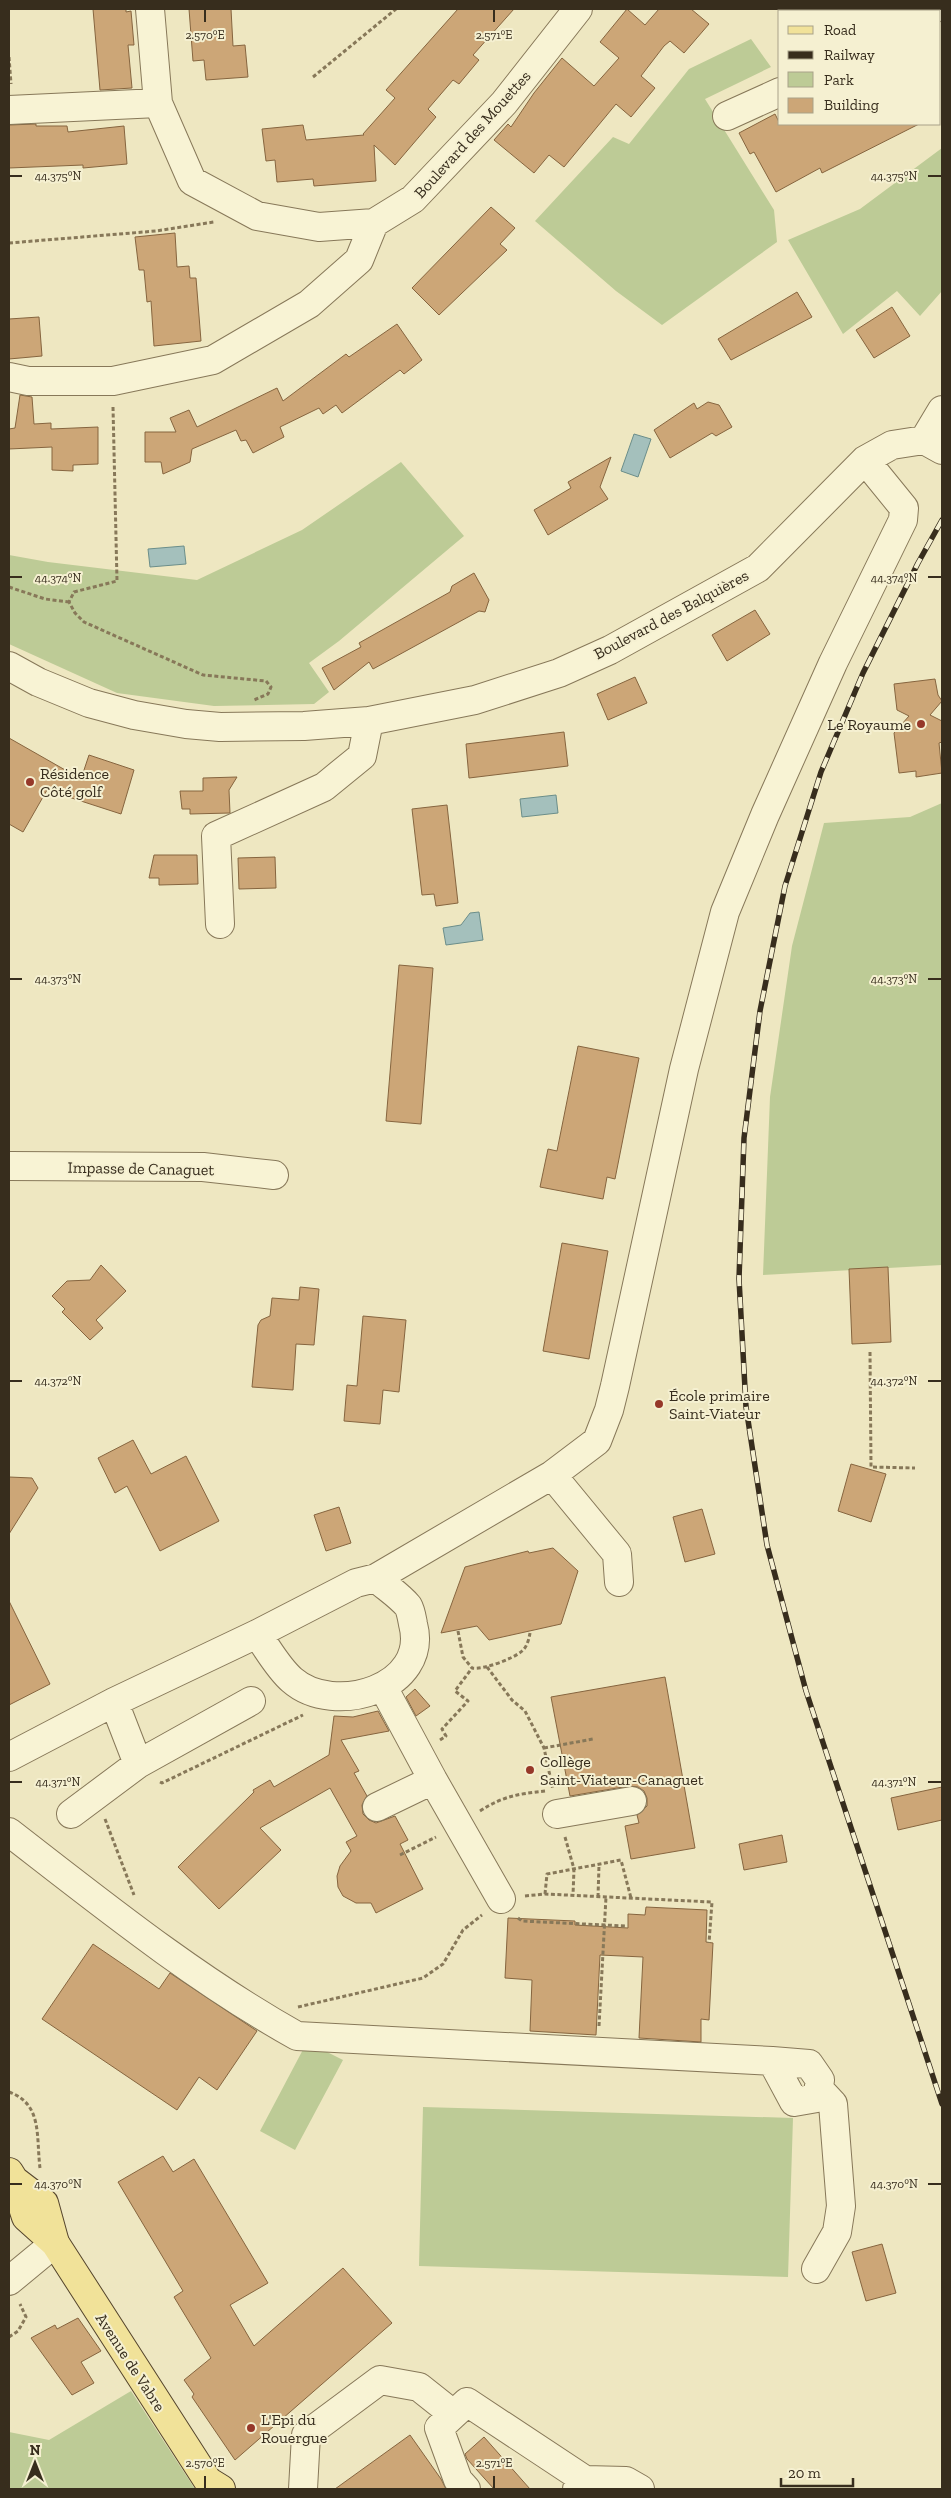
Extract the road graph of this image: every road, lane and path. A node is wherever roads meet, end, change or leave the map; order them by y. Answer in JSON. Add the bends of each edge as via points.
{"nodes":[{"id":1,"x":150,"y":9,"type":"edge"},
{"id":2,"x":396,"y":9,"type":"edge"},
{"id":3,"x":578,"y":9,"type":"edge"},
{"id":4,"x":313,"y":77,"type":"dead end"},
{"id":5,"x":778,"y":93,"type":"edge"},
{"id":6,"x":158,"y":103,"type":"junction"},
{"id":7,"x":9,"y":110,"type":"edge"},
{"id":8,"x":727,"y":116,"type":"dead end"},
{"id":9,"x":257,"y":216,"type":"junction"},
{"id":10,"x":374,"y":223,"type":"junction"},
{"id":11,"x":9,"y":243,"type":"edge"},
{"id":12,"x":9,"y":377,"type":"edge"},
{"id":13,"x":113,"y":381,"type":"junction"},
{"id":14,"x":942,"y":410,"type":"edge"},
{"id":15,"x":933,"y":445,"type":"edge"},
{"id":16,"x":865,"y":460,"type":"junction"},
{"id":17,"x":9,"y":586,"type":"edge"},
{"id":18,"x":69,"y":602,"type":"junction"},
{"id":19,"x":9,"y":666,"type":"edge"},
{"id":20,"x":268,"y":694,"type":"dead end"},
{"id":21,"x":369,"y":721,"type":"junction"},
{"id":22,"x":220,"y":924,"type":"dead end"},
{"id":23,"x":9,"y":1166,"type":"edge"},
{"id":24,"x":274,"y":1175,"type":"dead end"},
{"id":25,"x":870,"y":1352,"type":"dead end"},
{"id":26,"x":915,"y":1468,"type":"dead end"},
{"id":27,"x":552,"y":1475,"type":"junction"},
{"id":28,"x":376,"y":1578,"type":"junction"},
{"id":29,"x":619,"y":1582,"type":"dead end"},
{"id":30,"x":458,"y":1631,"type":"dead end"},
{"id":31,"x":530,"y":1633,"type":"dead end"},
{"id":32,"x":257,"y":1634,"type":"junction"},
{"id":33,"x":487,"y":1667,"type":"junction"},
{"id":34,"x":472,"y":1668,"type":"junction"},
{"id":35,"x":384,"y":1687,"type":"junction"},
{"id":36,"x":251,"y":1701,"type":"dead end"},
{"id":37,"x":114,"y":1702,"type":"junction"},
{"id":38,"x":526,"y":1711,"type":"dead end"},
{"id":39,"x":288,"y":1721,"type":"dead end"},
{"id":40,"x":266,"y":1732,"type":"dead end"},
{"id":41,"x":593,"y":1739,"type":"dead end"},
{"id":42,"x":544,"y":1748,"type":"dead end"},
{"id":43,"x":418,"y":1752,"type":"junction"},
{"id":44,"x":9,"y":1757,"type":"edge"},
{"id":45,"x":138,"y":1764,"type":"junction"},
{"id":46,"x":433,"y":1780,"type":"junction"},
{"id":47,"x":97,"y":1795,"type":"junction"},
{"id":48,"x":632,"y":1801,"type":"dead end"},
{"id":49,"x":377,"y":1807,"type":"dead end"},
{"id":50,"x":71,"y":1814,"type":"dead end"},
{"id":51,"x":558,"y":1814,"type":"dead end"},
{"id":52,"x":9,"y":1832,"type":"edge"},
{"id":53,"x":599,"y":1864,"type":"junction"},
{"id":54,"x":574,"y":1869,"type":"junction"},
{"id":55,"x":545,"y":1894,"type":"junction"},
{"id":56,"x":573,"y":1895,"type":"junction"},
{"id":57,"x":598,"y":1896,"type":"junction"},
{"id":58,"x":606,"y":1897,"type":"junction"},
{"id":59,"x":631,"y":1898,"type":"junction"},
{"id":60,"x":501,"y":1899,"type":"junction"},
{"id":61,"x":605,"y":1925,"type":"junction"},
{"id":62,"x":626,"y":1926,"type":"dead end"},
{"id":63,"x":136,"y":1930,"type":"junction"},
{"id":64,"x":709,"y":1943,"type":"dead end"},
{"id":65,"x":272,"y":2022,"type":"junction"},
{"id":66,"x":599,"y":2035,"type":"dead end"},
{"id":67,"x":9,"y":2092,"type":"edge"},
{"id":68,"x":12,"y":2176,"type":"edge"},
{"id":69,"x":44,"y":2203,"type":"junction"},
{"id":70,"x":55,"y":2243,"type":"junction"},
{"id":71,"x":816,"y":2269,"type":"dead end"},
{"id":72,"x":13,"y":2289,"type":"edge"},
{"id":73,"x":9,"y":2337,"type":"edge"},
{"id":74,"x":454,"y":2414,"type":"junction"},
{"id":75,"x":581,"y":2484,"type":"edge"},
{"id":76,"x":212,"y":2487,"type":"edge"},
{"id":77,"x":304,"y":2489,"type":"edge"},
{"id":78,"x":466,"y":2489,"type":"edge"},
{"id":79,"x":640,"y":2489,"type":"edge"}],
"edges":[{"from":1,"to":6,"type":"street"},
{"from":2,"to":4,"type":"path"},
{"from":3,"to":10,"type":"street","name":"Boulevard des Mouettes","via":[[504,103],[413,200]]},
{"from":5,"to":8,"type":"street"},
{"from":6,"to":7,"type":"street"},
{"from":6,"to":9,"type":"street","via":[[192,181]]},
{"from":9,"to":10,"type":"street","via":[[319,227]]},
{"from":9,"to":11,"type":"path","via":[[156,231]]},
{"from":10,"to":13,"type":"street","via":[[359,260],[309,304],[213,360]]},
{"from":12,"to":13,"type":"street","via":[[28,381]]},
{"from":13,"to":18,"type":"path","via":[[117,580],[74,592]]},
{"from":14,"to":15,"type":"street"},
{"from":15,"to":16,"type":"street","name":"Boulevard des Balquières","via":[[892,445]]},
{"from":16,"to":21,"type":"street","name":"Boulevard des Balquières","via":[[758,568],[630,640],[559,672],[475,700]]},
{"from":16,"to":27,"type":"street","via":[[904,508],[903,520],[832,663],[724,912],[684,1069],[609,1410],[597,1441]]},
{"from":17,"to":18,"type":"path","via":[[45,599]]},
{"from":18,"to":20,"type":"path","via":[[84,622],[203,674],[266,680],[271,687]]},
{"from":19,"to":21,"type":"street","name":"Boulevard des Balquières","via":[[88,703],[186,724],[242,727]]},
{"from":21,"to":22,"type":"street","via":[[362,756],[324,787],[216,836]]},
{"from":23,"to":24,"type":"street","name":"Impasse de Canaguet","via":[[203,1167]]},
{"from":25,"to":26,"type":"path","via":[[871,1467]]},
{"from":27,"to":28,"type":"street"},
{"from":27,"to":29,"type":"street","via":[[616,1554]]},
{"from":28,"to":32,"type":"street","via":[[356,1583]]},
{"from":28,"to":35,"type":"street","via":[[408,1607],[417,1638],[411,1662]]},
{"from":30,"to":34,"type":"path","via":[[463,1657]]},
{"from":31,"to":33,"type":"path","via":[[522,1651]]},
{"from":32,"to":35,"type":"street","via":[[292,1680],[311,1690],[331,1696],[359,1695]]},
{"from":32,"to":37,"type":"street"},
{"from":33,"to":34,"type":"path"},
{"from":33,"to":38,"type":"path","via":[[512,1700]]},
{"from":34,"to":43,"type":"path","via":[[455,1691],[468,1701],[442,1729],[446,1736]]},
{"from":35,"to":43,"type":"street"},
{"from":36,"to":45,"type":"street"},
{"from":37,"to":44,"type":"street"},
{"from":37,"to":45,"type":"street"},
{"from":39,"to":40,"type":"path"},
{"from":41,"to":42,"type":"path"},
{"from":43,"to":46,"type":"street"},
{"from":45,"to":47,"type":"street"},
{"from":46,"to":49,"type":"street"},
{"from":46,"to":60,"type":"street"},
{"from":47,"to":50,"type":"street"},
{"from":47,"to":63,"type":"path","via":[[142,1916]]},
{"from":48,"to":51,"type":"street"},
{"from":52,"to":63,"type":"street"},
{"from":53,"to":54,"type":"path"},
{"from":53,"to":57,"type":"path"},
{"from":53,"to":59,"type":"path","via":[[621,1860]]},
{"from":54,"to":55,"type":"path","via":[[547,1874]]},
{"from":54,"to":56,"type":"path"},
{"from":55,"to":56,"type":"path"},
{"from":55,"to":60,"type":"path"},
{"from":56,"to":57,"type":"path"},
{"from":57,"to":58,"type":"path"},
{"from":58,"to":59,"type":"path"},
{"from":58,"to":61,"type":"path"},
{"from":59,"to":64,"type":"path","via":[[712,1902]]},
{"from":60,"to":61,"type":"path","via":[[522,1922]]},
{"from":60,"to":65,"type":"path","via":[[463,1930],[443,1964],[423,1978],[293,2008]]},
{"from":61,"to":62,"type":"path"},
{"from":61,"to":66,"type":"path"},
{"from":63,"to":65,"type":"street"},
{"from":65,"to":71,"type":"street","via":[[297,2036],[809,2064],[820,2080],[819,2088],[833,2104],[842,2206],[837,2232]]},
{"from":67,"to":69,"type":"path","via":[[25,2099],[34,2112]]},
{"from":68,"to":69,"type":"main road"},
{"from":68,"to":70,"type":"main road","via":[[26,2217]]},
{"from":69,"to":70,"type":"main road"},
{"from":70,"to":72,"type":"street"},
{"from":70,"to":76,"type":"main road","name":"Avenue de Vabre"},
{"from":72,"to":73,"type":"path","via":[[26,2317],[18,2332]]},
{"from":74,"to":75,"type":"street","via":[[467,2402]]},
{"from":74,"to":77,"type":"street","via":[[419,2387],[380,2380],[306,2435]]},
{"from":74,"to":78,"type":"street","via":[[439,2428],[458,2480]]},
{"from":75,"to":79,"type":"street","via":[[626,2481]]}]}
